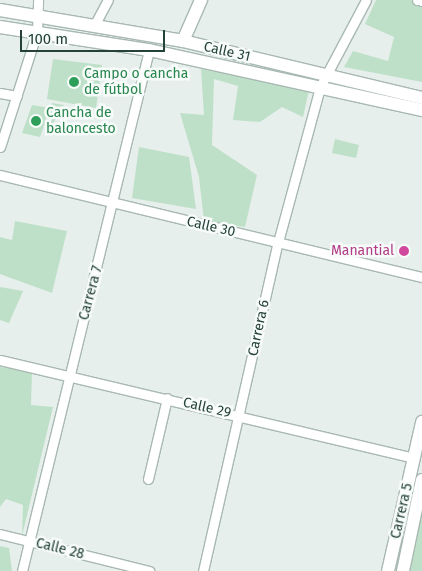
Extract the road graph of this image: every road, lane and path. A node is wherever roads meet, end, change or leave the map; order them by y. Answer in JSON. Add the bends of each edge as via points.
{"nodes":[{"id":1,"x":38,"y":0,"type":"edge"},
{"id":2,"x":108,"y":0,"type":"edge"},
{"id":3,"x":201,"y":0,"type":"edge"},
{"id":4,"x":366,"y":0,"type":"edge"},
{"id":5,"x":416,"y":0,"type":"edge"},
{"id":6,"x":422,"y":1,"type":"edge"},
{"id":7,"x":0,"y":10,"type":"edge"},
{"id":8,"x":39,"y":16,"type":"junction"},
{"id":9,"x":95,"y":24,"type":"junction"},
{"id":10,"x":0,"y":27,"type":"edge"},
{"id":11,"x":36,"y":32,"type":"junction"},
{"id":12,"x":184,"y":41,"type":"junction"},
{"id":13,"x":149,"y":50,"type":"junction"},
{"id":14,"x":323,"y":81,"type":"junction"},
{"id":15,"x":0,"y":93,"type":"edge"},
{"id":16,"x":17,"y":96,"type":"junction"},
{"id":17,"x":422,"y":98,"type":"edge"},
{"id":18,"x":422,"y":110,"type":"edge"},
{"id":19,"x":0,"y":147,"type":"edge"},
{"id":20,"x":0,"y":175,"type":"edge"},
{"id":21,"x":115,"y":205,"type":"junction"},
{"id":22,"x":278,"y":242,"type":"junction"},
{"id":23,"x":422,"y":277,"type":"edge"},
{"id":24,"x":0,"y":360,"type":"edge"},
{"id":25,"x":68,"y":375,"type":"junction"},
{"id":26,"x":167,"y":398,"type":"junction"},
{"id":27,"x":240,"y":415,"type":"junction"},
{"id":28,"x":422,"y":422,"type":"edge"},
{"id":29,"x":414,"y":458,"type":"junction"},
{"id":30,"x":148,"y":479,"type":"dead end"},
{"id":31,"x":422,"y":480,"type":"edge"},
{"id":32,"x":0,"y":534,"type":"edge"},
{"id":33,"x":28,"y":542,"type":"junction"},
{"id":34,"x":22,"y":571,"type":"edge"},
{"id":35,"x":150,"y":571,"type":"edge"},
{"id":36,"x":203,"y":571,"type":"edge"},
{"id":37,"x":388,"y":571,"type":"edge"},
{"id":38,"x":403,"y":571,"type":"edge"}],
"edges":[{"from":1,"to":8,"type":"street"},
{"from":2,"to":9,"type":"street"},
{"from":3,"to":12,"type":"main road"},
{"from":4,"to":14,"type":"street","name":"Carrera 6"},
{"from":5,"to":6,"type":"street"},
{"from":7,"to":8,"type":"main road","name":"Calle 31"},
{"from":8,"to":9,"type":"main road","name":"Calle 31"},
{"from":8,"to":11,"type":"street"},
{"from":9,"to":12,"type":"main road","name":"Calle 31"},
{"from":10,"to":11,"type":"main road","name":"Calle 31"},
{"from":11,"to":13,"type":"main road","name":"Calle 31"},
{"from":11,"to":16,"type":"street"},
{"from":12,"to":13,"type":"main road"},
{"from":12,"to":14,"type":"main road","name":"Calle 31"},
{"from":13,"to":14,"type":"main road","name":"Calle 31"},
{"from":13,"to":21,"type":"street","name":"Carrera 7"},
{"from":14,"to":17,"type":"main road","name":"Calle 31"},
{"from":14,"to":18,"type":"main road","name":"Calle 31"},
{"from":14,"to":22,"type":"street","name":"Carrera 6"},
{"from":15,"to":16,"type":"street"},
{"from":16,"to":19,"type":"street"},
{"from":20,"to":21,"type":"street","name":"Calle 30"},
{"from":21,"to":22,"type":"street","name":"Calle 30"},
{"from":21,"to":25,"type":"street","name":"Carrera 7"},
{"from":22,"to":23,"type":"street","name":"Calle 30"},
{"from":22,"to":27,"type":"street","name":"Carrera 6"},
{"from":24,"to":25,"type":"street","name":"Calle 29"},
{"from":25,"to":26,"type":"street","name":"Calle 29"},
{"from":25,"to":33,"type":"street","name":"Carrera 7"},
{"from":26,"to":27,"type":"street","name":"Calle 29"},
{"from":26,"to":30,"type":"street"},
{"from":27,"to":29,"type":"street","name":"Calle 29"},
{"from":27,"to":36,"type":"street","name":"Carrera 6"},
{"from":28,"to":29,"type":"main road","name":"Carrera 5"},
{"from":29,"to":37,"type":"main road","name":"Carrera 5"},
{"from":31,"to":38,"type":"main road","name":"Carrera 5"},
{"from":32,"to":33,"type":"street","name":"Calle 28"},
{"from":33,"to":34,"type":"street","name":"Carrera 7"},
{"from":33,"to":35,"type":"street","name":"Calle 28"}]}
